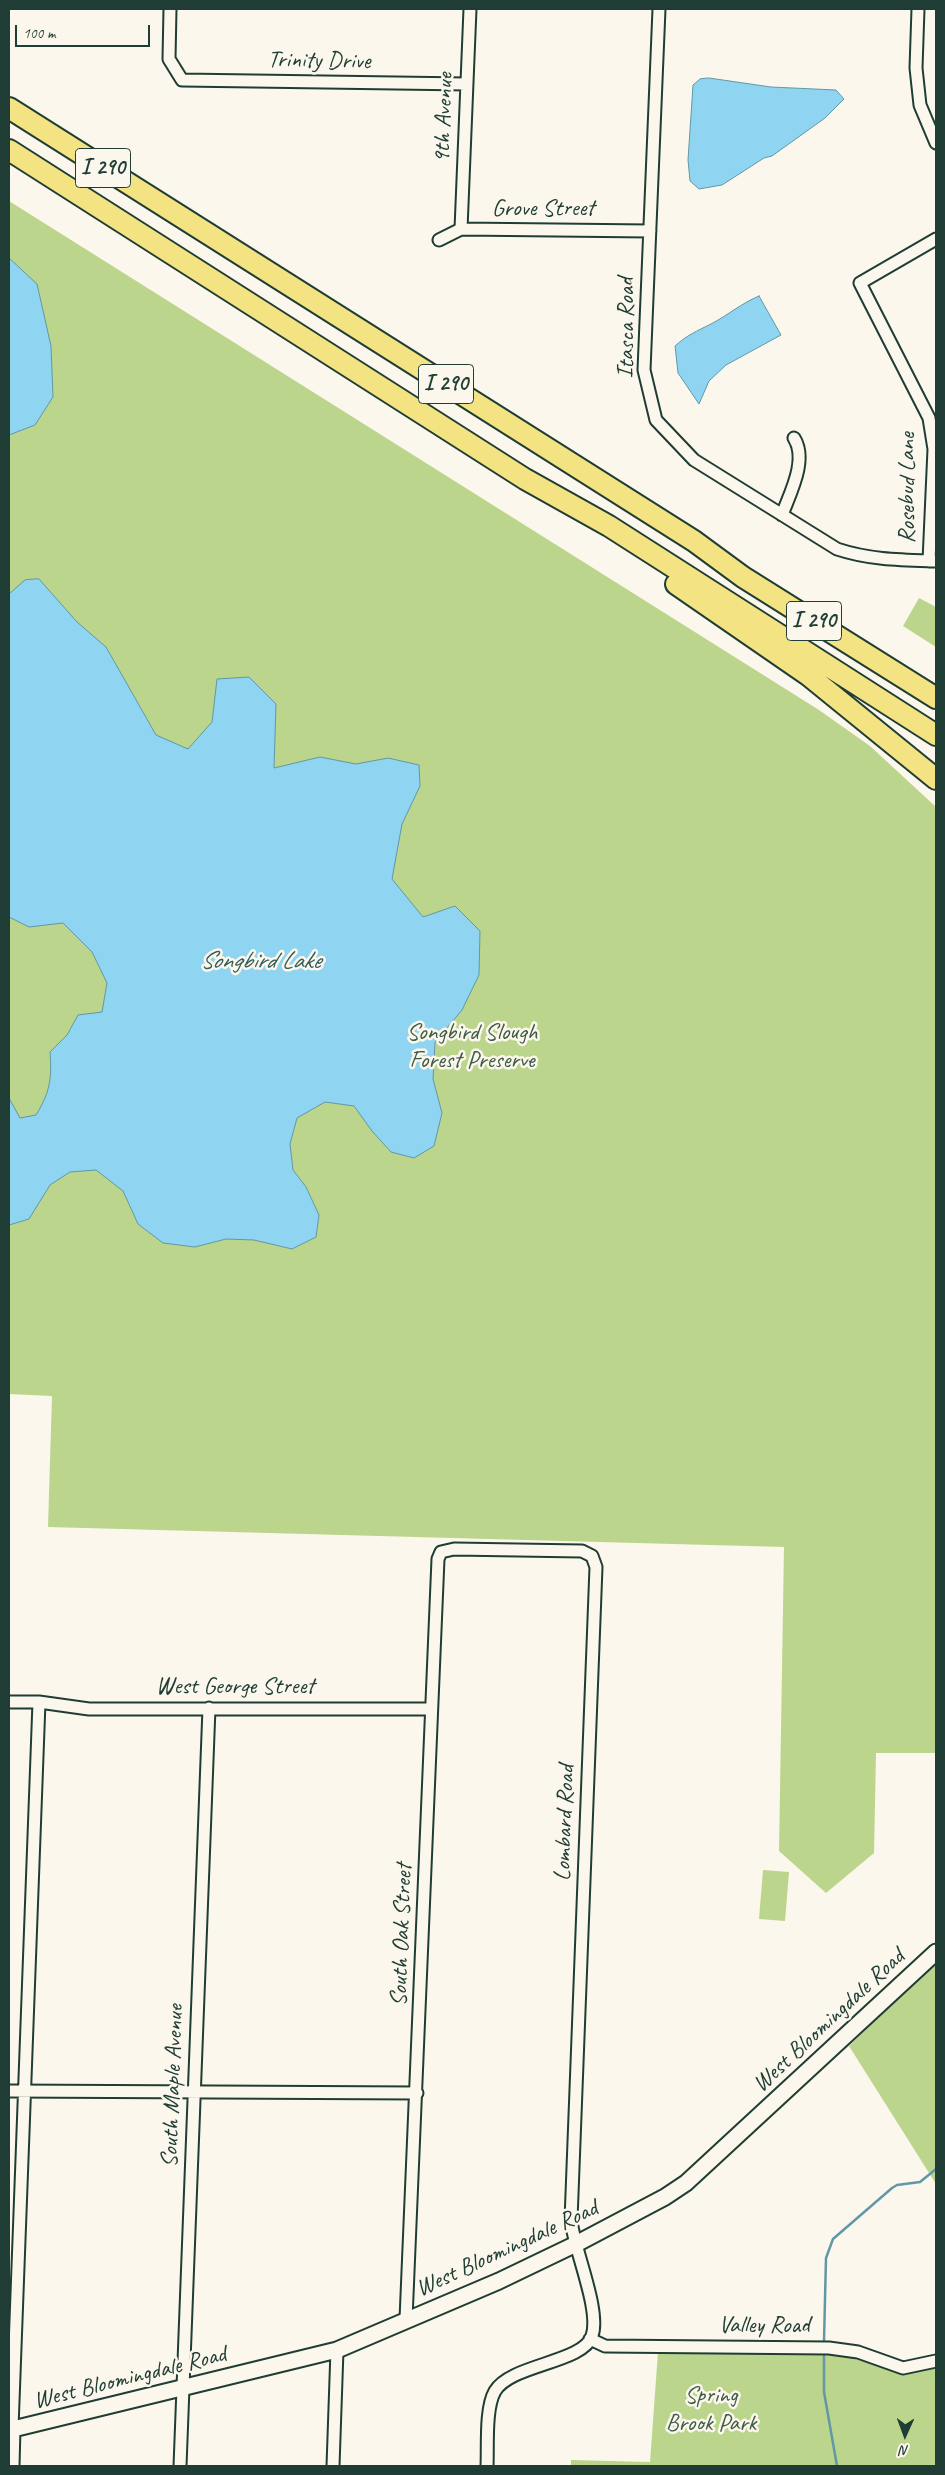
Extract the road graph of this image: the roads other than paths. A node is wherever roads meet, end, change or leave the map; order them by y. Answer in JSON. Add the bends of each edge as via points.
{"nodes":[{"id":1,"x":170,"y":9,"type":"edge"},
{"id":2,"x":470,"y":9,"type":"edge"},
{"id":3,"x":659,"y":9,"type":"edge"},
{"id":4,"x":918,"y":9,"type":"edge"},
{"id":5,"x":467,"y":84,"type":"junction"},
{"id":6,"x":9,"y":108,"type":"edge"},
{"id":7,"x":936,"y":144,"type":"edge"},
{"id":8,"x":9,"y":150,"type":"edge"},
{"id":9,"x":461,"y":229,"type":"junction"},
{"id":10,"x":650,"y":231,"type":"junction"},
{"id":11,"x":936,"y":239,"type":"edge"},
{"id":12,"x":439,"y":240,"type":"dead end"},
{"id":13,"x":794,"y":438,"type":"dead end"},
{"id":14,"x":525,"y":479,"type":"junction"},
{"id":15,"x":782,"y":515,"type":"junction"},
{"id":16,"x":694,"y":541,"type":"junction"},
{"id":17,"x":933,"y":561,"type":"edge"},
{"id":18,"x":936,"y":683,"type":"edge"},
{"id":19,"x":936,"y":698,"type":"edge"},
{"id":20,"x":936,"y":735,"type":"edge"},
{"id":21,"x":936,"y":779,"type":"edge"},
{"id":22,"x":441,"y":1552,"type":"joint"},
{"id":23,"x":9,"y":1702,"type":"edge"},
{"id":24,"x":39,"y":1702,"type":"junction"},
{"id":25,"x":209,"y":1708,"type":"junction"},
{"id":26,"x":432,"y":1709,"type":"junction"},
{"id":27,"x":936,"y":1952,"type":"edge"},
{"id":28,"x":9,"y":2091,"type":"edge"},
{"id":29,"x":24,"y":2091,"type":"junction"},
{"id":30,"x":194,"y":2092,"type":"junction"},
{"id":31,"x":417,"y":2093,"type":"junction"},
{"id":32,"x":576,"y":2244,"type":"junction"},
{"id":33,"x":406,"y":2319,"type":"junction"},
{"id":34,"x":590,"y":2339,"type":"junction"},
{"id":35,"x":337,"y":2350,"type":"junction"},
{"id":36,"x":936,"y":2361,"type":"edge"},
{"id":37,"x":183,"y":2388,"type":"junction"},
{"id":38,"x":11,"y":2429,"type":"edge"},
{"id":39,"x":11,"y":2466,"type":"edge"},
{"id":40,"x":180,"y":2466,"type":"edge"},
{"id":41,"x":333,"y":2466,"type":"edge"},
{"id":42,"x":487,"y":2466,"type":"edge"}],
"edges":[{"from":1,"to":5,"type":"street","name":"Trinity Drive","via":[[169,59],[182,80]]},
{"from":2,"to":5,"type":"street","name":"9th Avenue"},
{"from":3,"to":10,"type":"street","name":"Itasca Road"},
{"from":4,"to":7,"type":"street","via":[[916,68],[920,105]]},
{"from":5,"to":9,"type":"street","name":"9th Avenue"},
{"from":6,"to":16,"type":"highway","number":"I 290"},
{"from":8,"to":14,"type":"highway","number":"I 290"},
{"from":9,"to":10,"type":"street","name":"Grove Street"},
{"from":9,"to":12,"type":"street","name":"Grove Street"},
{"from":10,"to":15,"type":"street","name":"Itasca Road","via":[[644,370],[656,420],[694,460]]},
{"from":11,"to":17,"type":"street","name":"Rosebud Lane","via":[[860,283],[929,418],[934,449]]},
{"from":13,"to":15,"type":"street","via":[[798,444],[798,470]]},
{"from":14,"to":20,"type":"highway","number":"I 290","via":[[609,526]]},
{"from":14,"to":21,"type":"highway","via":[[808,676]]},
{"from":15,"to":17,"type":"street","name":"Itasca Road","via":[[837,549],[857,556]]},
{"from":16,"to":18,"type":"highway","via":[[781,588]]},
{"from":16,"to":19,"type":"highway","number":"I 290","via":[[743,577]]},
{"from":22,"to":26,"type":"street","name":"South Oak Street"},
{"from":22,"to":32,"type":"street","name":"Lombard Road","via":[[454,1549],[582,1551],[595,1561],[571,2220]]},
{"from":23,"to":24,"type":"street","name":"West George Street"},
{"from":24,"to":25,"type":"street","name":"West George Street","via":[[89,1709]]},
{"from":24,"to":29,"type":"street"},
{"from":25,"to":26,"type":"street","name":"West George Street"},
{"from":25,"to":30,"type":"street","name":"South Maple Avenue"},
{"from":26,"to":31,"type":"street","name":"South Oak Street"},
{"from":27,"to":32,"type":"street","name":"West Bloomingdale Road","via":[[686,2183]]},
{"from":28,"to":29,"type":"street"},
{"from":29,"to":30,"type":"street"},
{"from":29,"to":38,"type":"street"},
{"from":30,"to":31,"type":"street"},
{"from":30,"to":37,"type":"street","name":"South Maple Avenue"},
{"from":31,"to":33,"type":"street","name":"South Oak Street"},
{"from":32,"to":33,"type":"street","name":"West Bloomingdale Road","via":[[499,2281]]},
{"from":32,"to":34,"type":"street","via":[[594,2314]]},
{"from":33,"to":35,"type":"street","name":"West Bloomingdale Road"},
{"from":34,"to":36,"type":"street","name":"Valley Road","via":[[605,2346],[829,2348],[858,2352],[903,2368]]},
{"from":34,"to":42,"type":"street","via":[[584,2347],[505,2380],[495,2391],[490,2406]]},
{"from":35,"to":37,"type":"street","name":"West Bloomingdale Road"},
{"from":35,"to":41,"type":"street"},
{"from":37,"to":38,"type":"street","name":"West Bloomingdale Road"},
{"from":37,"to":40,"type":"street","name":"South Maple Avenue"},
{"from":38,"to":39,"type":"street"}]}
